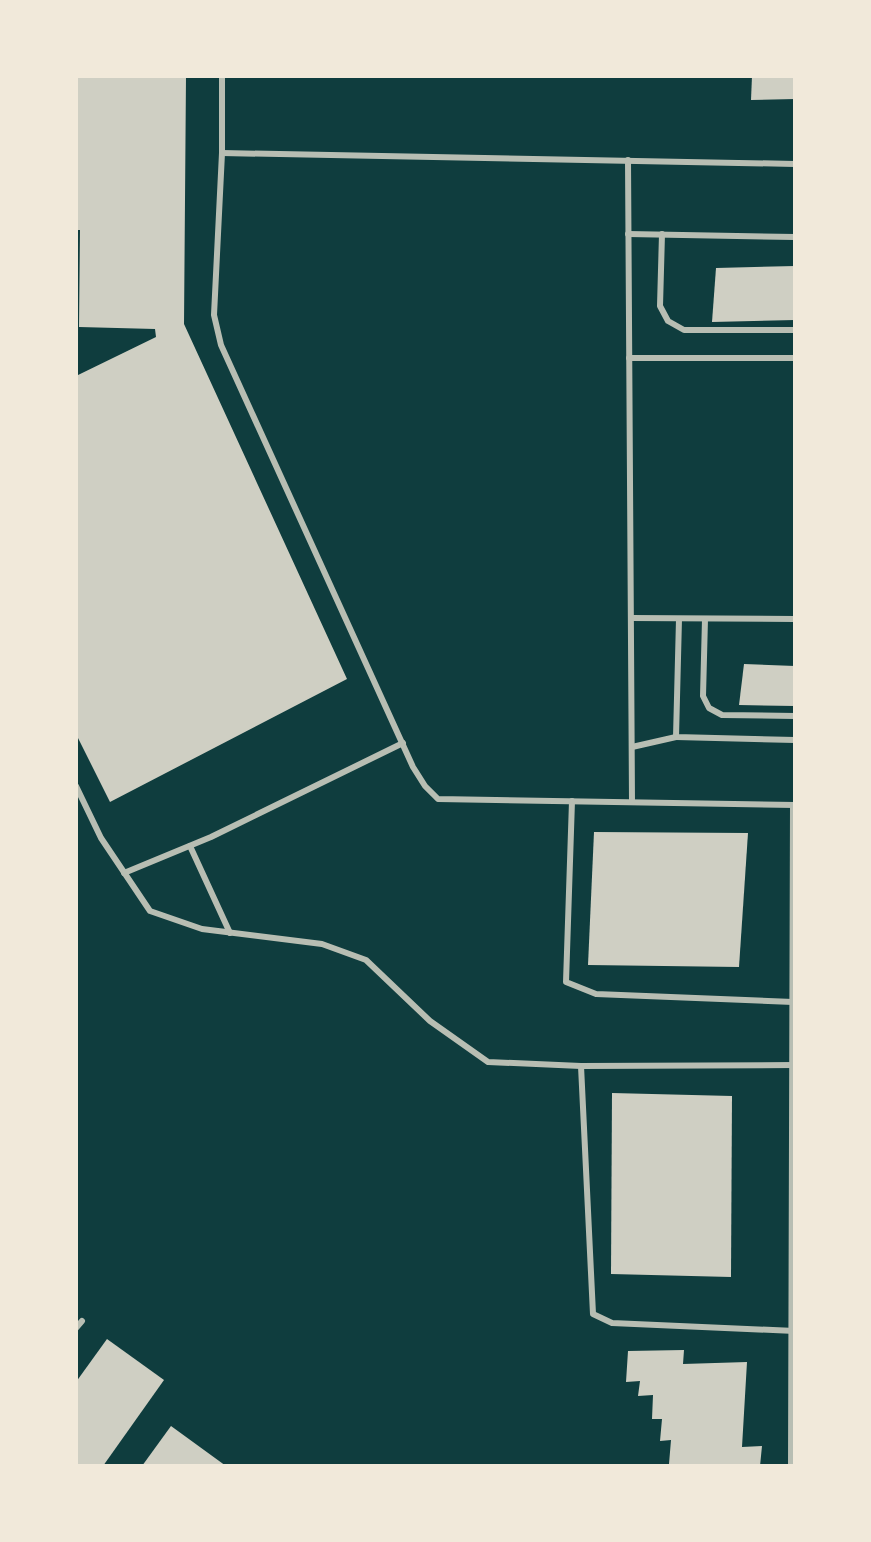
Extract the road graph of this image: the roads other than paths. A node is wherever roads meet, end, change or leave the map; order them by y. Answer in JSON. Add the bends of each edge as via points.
{"nodes":[{"id":1,"x":222,"y":76,"type":"edge"},
{"id":2,"x":222,"y":153,"type":"junction"},
{"id":3,"x":628,"y":160,"type":"junction"},
{"id":4,"x":795,"y":164,"type":"edge"},
{"id":5,"x":628,"y":234,"type":"junction"},
{"id":6,"x":662,"y":234,"type":"junction"},
{"id":7,"x":795,"y":237,"type":"edge"},
{"id":8,"x":795,"y":330,"type":"edge"},
{"id":9,"x":629,"y":358,"type":"junction"},
{"id":10,"x":795,"y":358,"type":"edge"},
{"id":11,"x":631,"y":618,"type":"junction"},
{"id":12,"x":679,"y":619,"type":"junction"},
{"id":13,"x":705,"y":619,"type":"junction"},
{"id":14,"x":795,"y":619,"type":"edge"},
{"id":15,"x":795,"y":716,"type":"edge"},
{"id":16,"x":676,"y":737,"type":"junction"},
{"id":17,"x":795,"y":740,"type":"edge"},
{"id":18,"x":403,"y":743,"type":"junction"},
{"id":19,"x":632,"y":747,"type":"junction"},
{"id":20,"x":76,"y":786,"type":"edge"},
{"id":21,"x":572,"y":801,"type":"junction"},
{"id":22,"x":632,"y":802,"type":"junction"},
{"id":23,"x":794,"y":805,"type":"edge"},
{"id":24,"x":190,"y":846,"type":"junction"},
{"id":25,"x":124,"y":873,"type":"junction"},
{"id":26,"x":230,"y":933,"type":"junction"},
{"id":27,"x":793,"y":1002,"type":"junction"},
{"id":28,"x":581,"y":1066,"type":"junction"},
{"id":29,"x":794,"y":1066,"type":"edge"},
{"id":30,"x":82,"y":1321,"type":"dead end"},
{"id":31,"x":76,"y":1328,"type":"edge"},
{"id":32,"x":793,"y":1331,"type":"edge"},
{"id":33,"x":791,"y":1466,"type":"edge"}],
"edges":[{"from":1,"to":2,"type":"lane"},
{"from":2,"to":3,"type":"lane"},
{"from":2,"to":18,"type":"lane","via":[[214,315],[221,345]]},
{"from":3,"to":4,"type":"lane"},
{"from":3,"to":5,"type":"lane"},
{"from":5,"to":6,"type":"lane"},
{"from":5,"to":9,"type":"lane"},
{"from":6,"to":7,"type":"lane"},
{"from":6,"to":8,"type":"lane","via":[[660,306],[668,321],[684,330]]},
{"from":9,"to":10,"type":"lane"},
{"from":9,"to":11,"type":"lane"},
{"from":11,"to":12,"type":"lane"},
{"from":11,"to":19,"type":"lane"},
{"from":12,"to":13,"type":"lane"},
{"from":12,"to":16,"type":"lane"},
{"from":13,"to":14,"type":"lane"},
{"from":13,"to":15,"type":"lane","via":[[703,696],[709,708],[722,715]]},
{"from":16,"to":17,"type":"lane"},
{"from":16,"to":19,"type":"lane"},
{"from":18,"to":21,"type":"lane","via":[[413,767],[438,799]]},
{"from":18,"to":24,"type":"lane"},
{"from":19,"to":22,"type":"lane"},
{"from":20,"to":25,"type":"lane"},
{"from":21,"to":22,"type":"lane"},
{"from":21,"to":27,"type":"lane","via":[[566,982],[596,994]]},
{"from":22,"to":23,"type":"lane"},
{"from":23,"to":27,"type":"lane"},
{"from":24,"to":25,"type":"lane"},
{"from":24,"to":26,"type":"lane"},
{"from":25,"to":26,"type":"lane","via":[[150,911]]},
{"from":26,"to":28,"type":"lane","via":[[322,944],[366,960],[430,1021],[488,1062]]},
{"from":27,"to":29,"type":"lane"},
{"from":28,"to":29,"type":"lane"},
{"from":28,"to":32,"type":"lane","via":[[593,1314],[612,1323]]},
{"from":29,"to":32,"type":"lane"},
{"from":30,"to":31,"type":"lane"},
{"from":32,"to":33,"type":"lane"}]}
